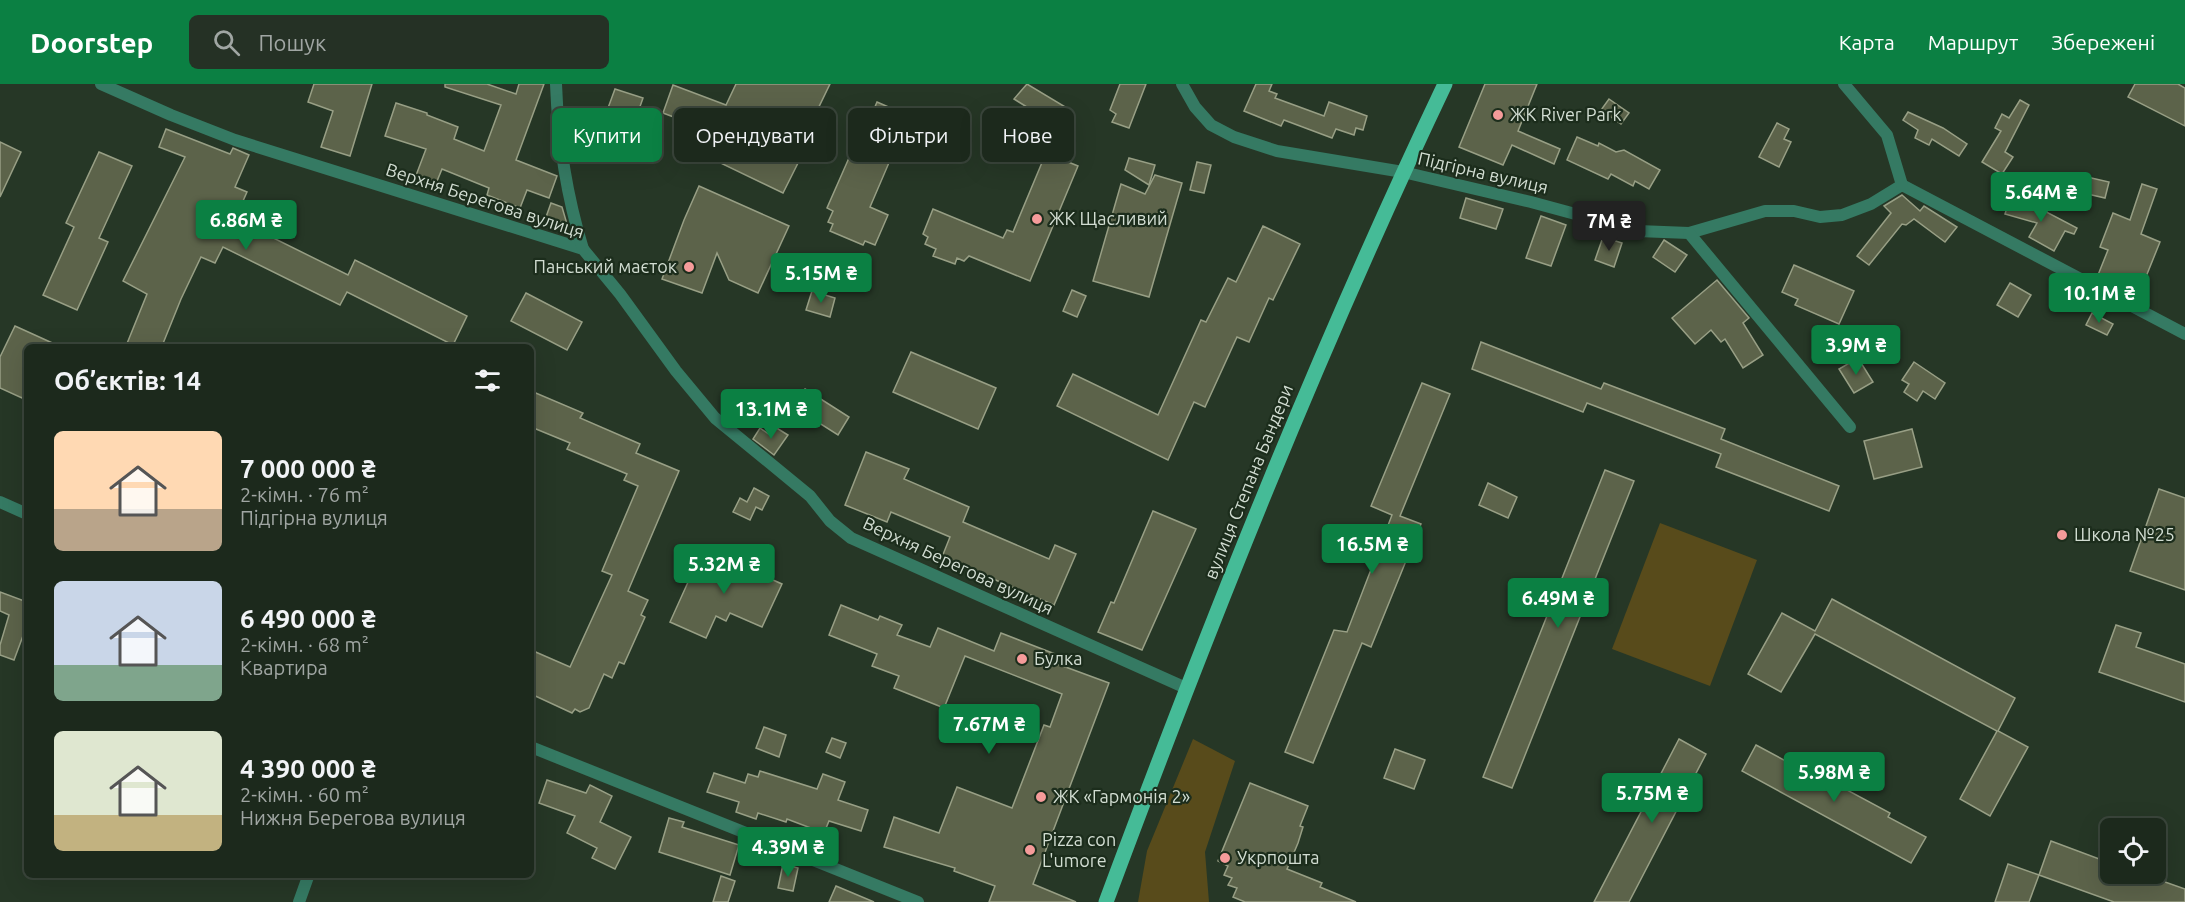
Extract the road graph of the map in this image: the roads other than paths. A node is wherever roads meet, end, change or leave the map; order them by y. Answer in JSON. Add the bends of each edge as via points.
{"nodes":[{"id":1,"x":101,"y":84,"type":"edge"},
{"id":2,"x":556,"y":84,"type":"edge"},
{"id":3,"x":1182,"y":84,"type":"edge"},
{"id":4,"x":1445,"y":84,"type":"edge"},
{"id":5,"x":1844,"y":84,"type":"edge"},
{"id":6,"x":1403,"y":172,"type":"junction"},
{"id":7,"x":1902,"y":185,"type":"junction"},
{"id":8,"x":1689,"y":233,"type":"junction"},
{"id":9,"x":583,"y":249,"type":"junction"},
{"id":10,"x":2185,"y":334,"type":"edge"},
{"id":11,"x":1850,"y":427,"type":"dead end"},
{"id":12,"x":0,"y":502,"type":"edge"},
{"id":13,"x":24,"y":513,"type":"edge"},
{"id":14,"x":1186,"y":688,"type":"junction"},
{"id":15,"x":534,"y":748,"type":"edge"},
{"id":16,"x":308,"y":878,"type":"edge"},
{"id":17,"x":299,"y":902,"type":"edge"},
{"id":18,"x":918,"y":902,"type":"edge"},
{"id":19,"x":1106,"y":902,"type":"edge"}],
"edges":[{"from":1,"to":9,"type":"street","name":"Верхня Берегова вулиця","via":[[234,140]]},
{"from":2,"to":9,"type":"street","via":[[565,168]]},
{"from":3,"to":6,"type":"street","name":"Підгірна вулиця","via":[[1211,125],[1234,137],[1277,151]]},
{"from":4,"to":6,"type":"main road","name":"вулиця Степана Бандери"},
{"from":5,"to":7,"type":"street","via":[[1887,135]]},
{"from":6,"to":8,"type":"street","name":"Підгірна вулиця","via":[[1638,231]]},
{"from":6,"to":14,"type":"main road","name":"вулиця Степана Бандери","via":[[1303,399]]},
{"from":7,"to":8,"type":"street","name":"Підгірна вулиця","via":[[1871,204],[1842,215],[1820,217],[1794,211],[1764,211]]},
{"from":7,"to":10,"type":"street"},
{"from":8,"to":11,"type":"street"},
{"from":9,"to":14,"type":"street","name":"Верхня Берегова вулиця","via":[[715,417],[810,496],[830,521],[851,538]]},
{"from":12,"to":13,"type":"street"},
{"from":14,"to":19,"type":"main road","name":"вулиця Степана Бандери"},
{"from":15,"to":18,"type":"street"},
{"from":16,"to":17,"type":"street"}]}
